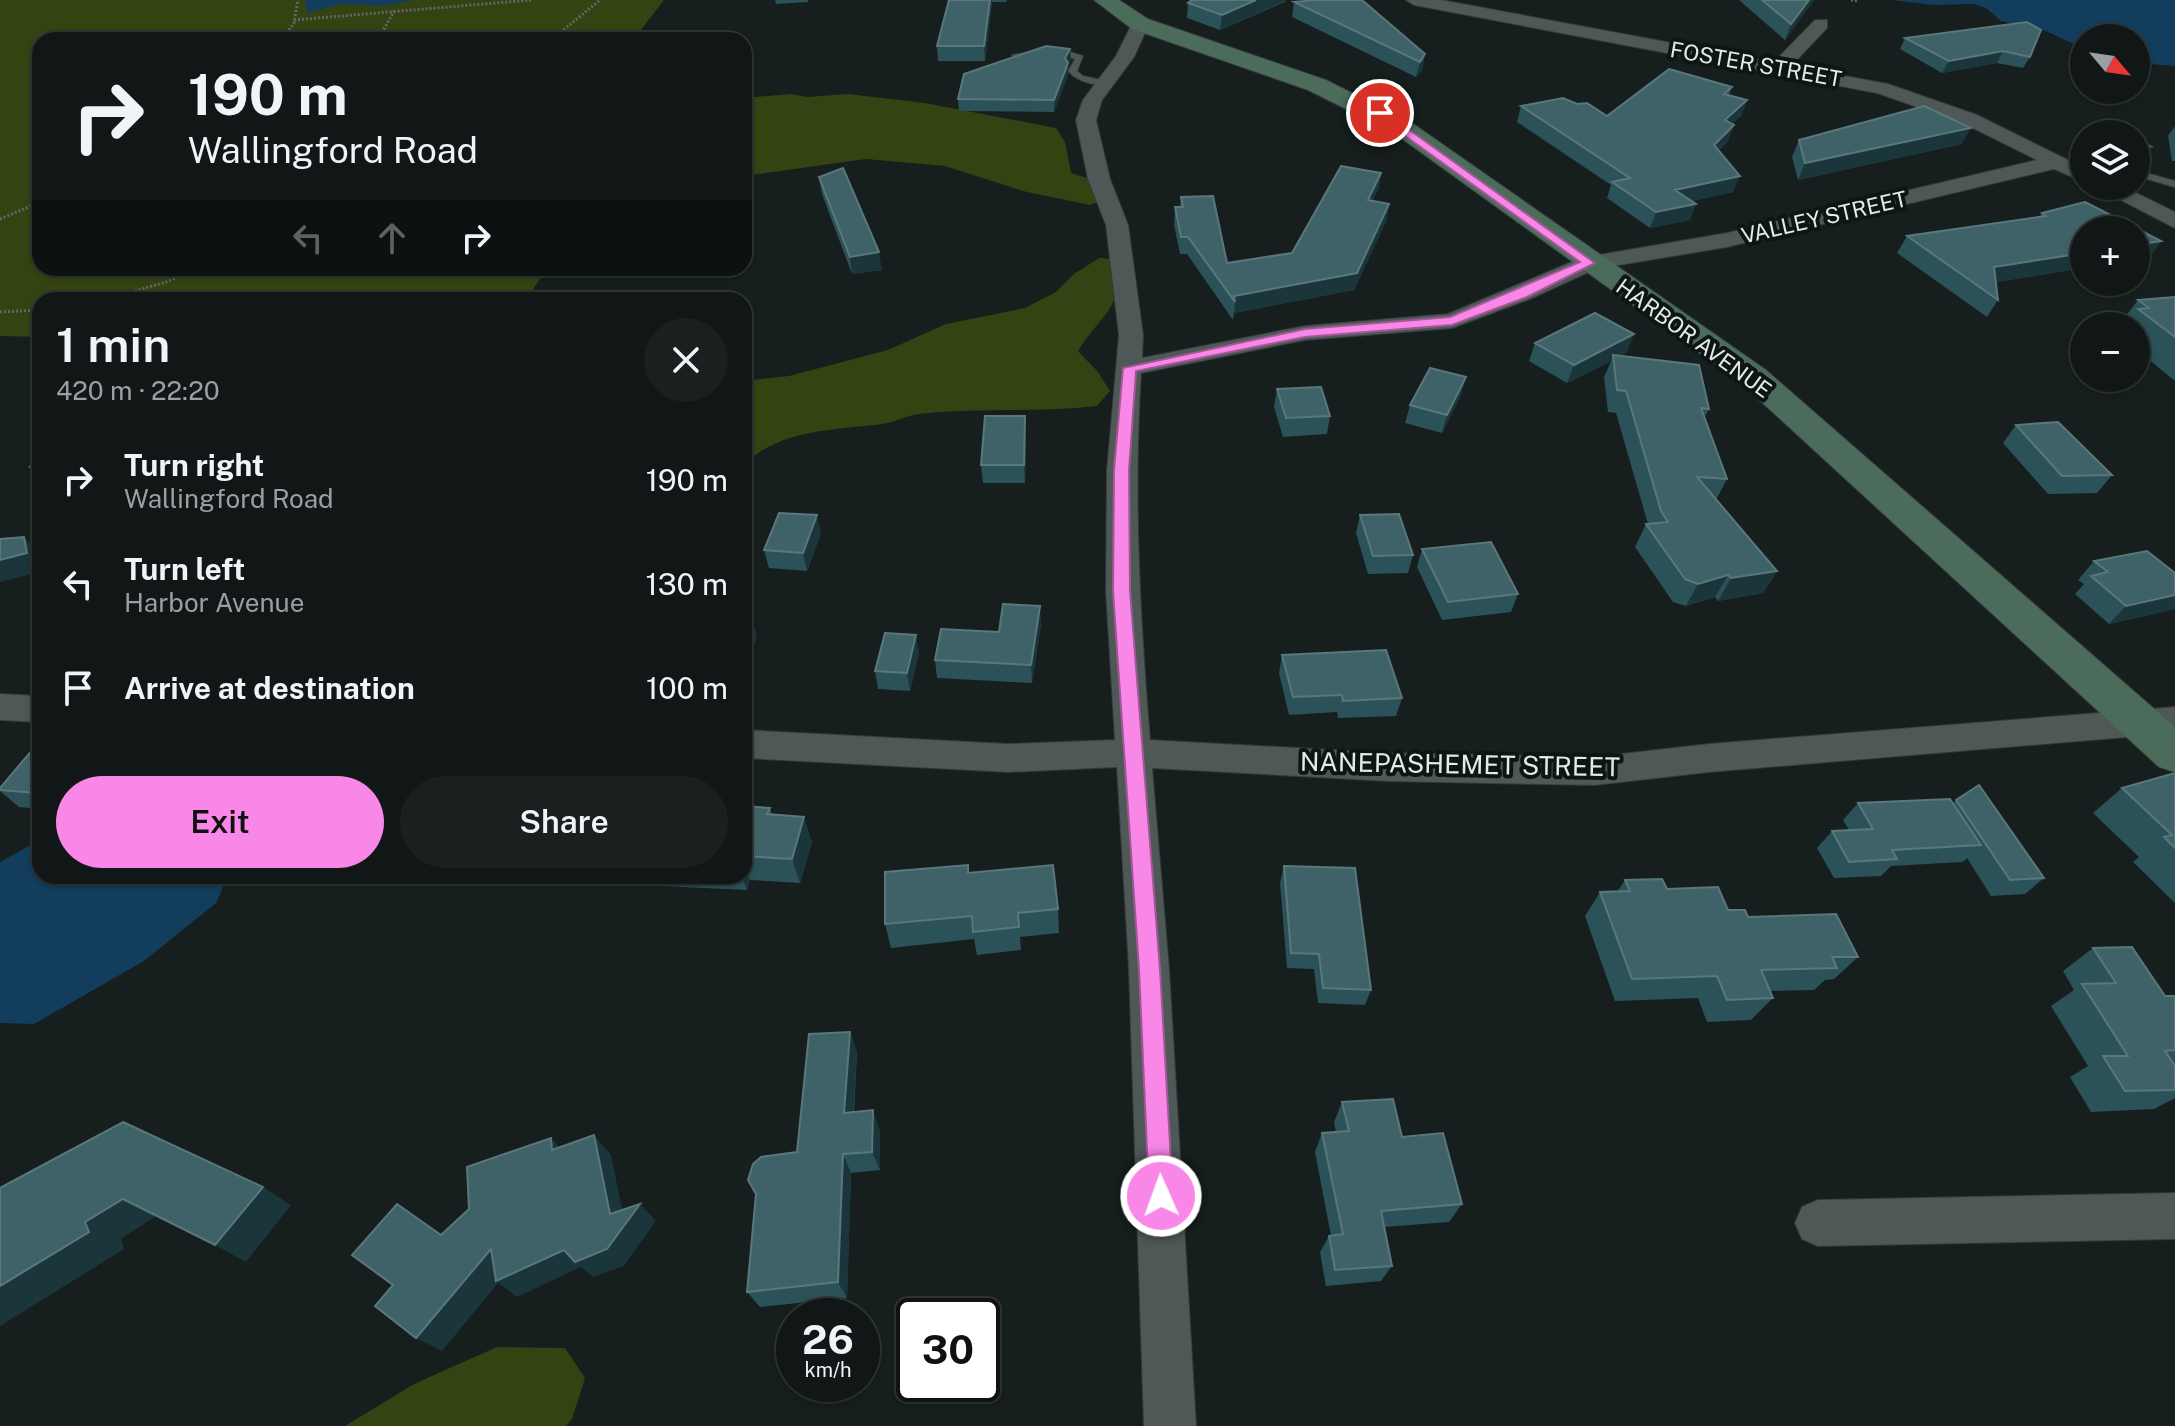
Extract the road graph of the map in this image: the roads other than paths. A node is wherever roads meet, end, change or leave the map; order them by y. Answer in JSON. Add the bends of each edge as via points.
{"nodes":[{"id":1,"x":1105,"y":0,"type":"edge"},
{"id":2,"x":1414,"y":0,"type":"edge"},
{"id":3,"x":1140,"y":24,"type":"junction"},
{"id":4,"x":1821,"y":24,"type":"dead end"},
{"id":5,"x":1016,"y":55,"type":"edge"},
{"id":6,"x":1780,"y":67,"type":"junction"},
{"id":7,"x":1107,"y":82,"type":"junction"},
{"id":8,"x":2057,"y":162,"type":"junction"},
{"id":9,"x":2070,"y":168,"type":"edge"},
{"id":10,"x":2150,"y":177,"type":"edge"},
{"id":11,"x":2175,"y":184,"type":"edge"},
{"id":12,"x":2133,"y":200,"type":"edge"},
{"id":13,"x":2175,"y":221,"type":"edge"},
{"id":14,"x":1589,"y":263,"type":"junction"},
{"id":15,"x":1130,"y":368,"type":"junction"},
{"id":16,"x":0,"y":707,"type":"edge"},
{"id":17,"x":32,"y":709,"type":"edge"},
{"id":18,"x":2158,"y":722,"type":"edge"},
{"id":19,"x":752,"y":744,"type":"edge"},
{"id":20,"x":1133,"y":753,"type":"junction"},
{"id":21,"x":2175,"y":754,"type":"edge"},
{"id":22,"x":2175,"y":1216,"type":"edge"},
{"id":23,"x":1818,"y":1223,"type":"dead end"},
{"id":24,"x":1170,"y":1426,"type":"edge"}],
"edges":[{"from":1,"to":3,"type":"main road","name":"HARBOR AVENUE"},
{"from":2,"to":6,"type":"street","name":"FOSTER STREET"},
{"from":3,"to":7,"type":"street"},
{"from":3,"to":14,"type":"main road","name":"HARBOR AVENUE","via":[[1317,85],[1380,113]]},
{"from":4,"to":6,"type":"street"},
{"from":5,"to":7,"type":"lane","via":[[1072,53],[1080,58],[1072,71],[1080,78]]},
{"from":6,"to":8,"type":"street","name":"FOSTER STREET","via":[[1908,96],[1970,119]]},
{"from":7,"to":15,"type":"street","via":[[1086,120],[1120,238]]},
{"from":8,"to":9,"type":"street","name":"FOSTER STREET"},
{"from":8,"to":14,"type":"street","name":"VALLEY STREET","via":[[1727,240]]},
{"from":10,"to":11,"type":"lane"},
{"from":12,"to":13,"type":"street"},
{"from":14,"to":15,"type":"street","name":"VALLEY STREET","via":[[1452,321],[1305,333]]},
{"from":14,"to":18,"type":"main road","name":"HARBOR AVENUE","via":[[1754,377]]},
{"from":15,"to":20,"type":"street","via":[[1121,470],[1122,591]]},
{"from":16,"to":17,"type":"street"},
{"from":18,"to":20,"type":"street","name":"NANEPASHEMET STREET","via":[[1595,771],[1388,767]]},
{"from":18,"to":21,"type":"main road","name":"HARBOR AVENUE"},
{"from":19,"to":20,"type":"street","name":"NANEPASHEMET STREET","via":[[1008,758]]},
{"from":20,"to":24,"type":"street","via":[[1149,969]]},
{"from":22,"to":23,"type":"street"}]}
